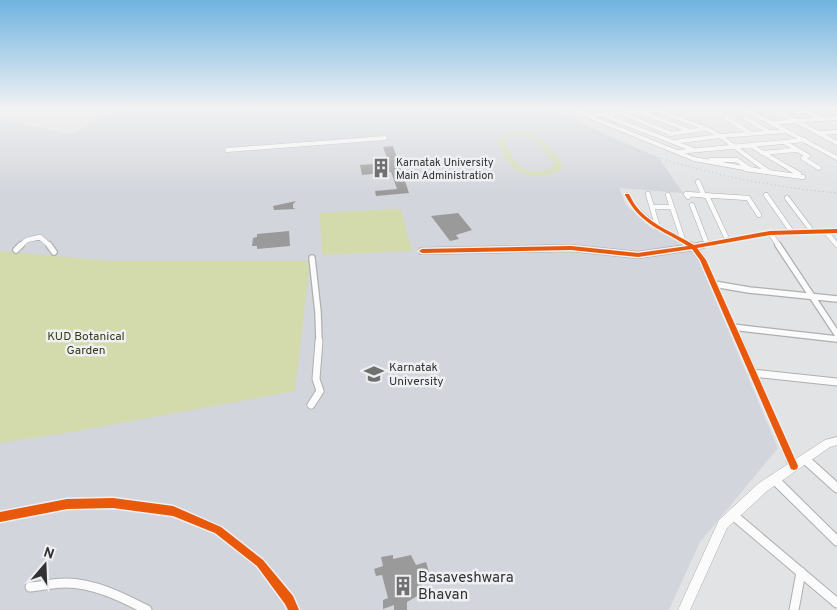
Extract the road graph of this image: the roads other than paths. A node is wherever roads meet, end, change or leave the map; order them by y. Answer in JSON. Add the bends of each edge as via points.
{"nodes":[{"id":1,"x":638,"y":136,"type":"edge"},
{"id":2,"x":659,"y":136,"type":"edge"},
{"id":3,"x":716,"y":136,"type":"edge"},
{"id":4,"x":720,"y":136,"type":"edge"},
{"id":5,"x":798,"y":136,"type":"edge"},
{"id":6,"x":825,"y":136,"type":"edge"},
{"id":7,"x":384,"y":138,"type":"dead end"},
{"id":8,"x":805,"y":140,"type":"junction"},
{"id":9,"x":673,"y":142,"type":"junction"},
{"id":10,"x":784,"y":142,"type":"junction"},
{"id":11,"x":837,"y":143,"type":"edge"},
{"id":12,"x":750,"y":145,"type":"junction"},
{"id":13,"x":734,"y":147,"type":"junction"},
{"id":14,"x":227,"y":150,"type":"dead end"},
{"id":15,"x":696,"y":150,"type":"junction"},
{"id":16,"x":797,"y":150,"type":"junction"},
{"id":17,"x":676,"y":152,"type":"junction"},
{"id":18,"x":762,"y":152,"type":"junction"},
{"id":19,"x":837,"y":158,"type":"edge"},
{"id":20,"x":698,"y":160,"type":"junction"},
{"id":21,"x":819,"y":168,"type":"dead end"},
{"id":22,"x":751,"y":170,"type":"junction"},
{"id":23,"x":769,"y":172,"type":"junction"},
{"id":24,"x":698,"y":182,"type":"dead end"},
{"id":25,"x":648,"y":194,"type":"dead end"},
{"id":26,"x":627,"y":195,"type":"dead end"},
{"id":27,"x":668,"y":195,"type":"dead end"},
{"id":28,"x":766,"y":195,"type":"dead end"},
{"id":29,"x":705,"y":196,"type":"junction"},
{"id":30,"x":688,"y":197,"type":"dead end"},
{"id":31,"x":788,"y":198,"type":"dead end"},
{"id":32,"x":692,"y":205,"type":"dead end"},
{"id":33,"x":652,"y":207,"type":"junction"},
{"id":34,"x":671,"y":207,"type":"junction"},
{"id":35,"x":759,"y":215,"type":"dead end"},
{"id":36,"x":658,"y":228,"type":"junction"},
{"id":37,"x":825,"y":231,"type":"junction"},
{"id":38,"x":837,"y":231,"type":"edge"},
{"id":39,"x":792,"y":232,"type":"junction"},
{"id":40,"x":812,"y":232,"type":"junction"},
{"id":41,"x":770,"y":233,"type":"junction"},
{"id":42,"x":683,"y":240,"type":"junction"},
{"id":43,"x":728,"y":240,"type":"junction"},
{"id":44,"x":707,"y":244,"type":"junction"},
{"id":45,"x":837,"y":245,"type":"edge"},
{"id":46,"x":693,"y":247,"type":"junction"},
{"id":47,"x":16,"y":250,"type":"dead end"},
{"id":48,"x":422,"y":251,"type":"dead end"},
{"id":49,"x":54,"y":252,"type":"dead end"},
{"id":50,"x":312,"y":258,"type":"dead end"},
{"id":51,"x":714,"y":284,"type":"junction"},
{"id":52,"x":813,"y":297,"type":"junction"},
{"id":53,"x":837,"y":299,"type":"edge"},
{"id":54,"x":834,"y":324,"type":"edge"},
{"id":55,"x":732,"y":327,"type":"junction"},
{"id":56,"x":837,"y":334,"type":"edge"},
{"id":57,"x":837,"y":339,"type":"edge"},
{"id":58,"x":752,"y":373,"type":"junction"},
{"id":59,"x":837,"y":382,"type":"edge"},
{"id":60,"x":311,"y":405,"type":"dead end"},
{"id":61,"x":837,"y":441,"type":"edge"},
{"id":62,"x":805,"y":459,"type":"junction"},
{"id":63,"x":794,"y":466,"type":"junction"},
{"id":64,"x":774,"y":479,"type":"junction"},
{"id":65,"x":837,"y":488,"type":"edge"},
{"id":66,"x":733,"y":515,"type":"junction"},
{"id":67,"x":0,"y":517,"type":"edge"},
{"id":68,"x":837,"y":541,"type":"edge"},
{"id":69,"x":801,"y":572,"type":"junction"},
{"id":70,"x":30,"y":587,"type":"dead end"},
{"id":71,"x":837,"y":603,"type":"edge"},
{"id":72,"x":147,"y":610,"type":"edge"},
{"id":73,"x":294,"y":610,"type":"edge"},
{"id":74,"x":684,"y":610,"type":"edge"},
{"id":75,"x":794,"y":610,"type":"edge"}],
"edges":[{"from":1,"to":17,"type":"street"},
{"from":2,"to":9,"type":"street"},
{"from":3,"to":9,"type":"street"},
{"from":4,"to":13,"type":"street"},
{"from":5,"to":8,"type":"street"},
{"from":6,"to":11,"type":"street"},
{"from":7,"to":14,"type":"street"},
{"from":8,"to":10,"type":"street"},
{"from":8,"to":19,"type":"street"},
{"from":9,"to":15,"type":"street"},
{"from":10,"to":12,"type":"street"},
{"from":10,"to":16,"type":"street"},
{"from":12,"to":13,"type":"street"},
{"from":12,"to":18,"type":"street"},
{"from":13,"to":15,"type":"street"},
{"from":13,"to":23,"type":"street"},
{"from":15,"to":17,"type":"street"},
{"from":16,"to":18,"type":"street"},
{"from":16,"to":21,"type":"street"},
{"from":17,"to":20,"type":"street"},
{"from":18,"to":23,"type":"street","via":[[803,177]]},
{"from":20,"to":22,"type":"street"},
{"from":20,"to":22,"type":"street","via":[[737,160]]},
{"from":22,"to":23,"type":"street"},
{"from":24,"to":29,"type":"street"},
{"from":25,"to":33,"type":"street"},
{"from":26,"to":36,"type":"street","via":[[646,221]]},
{"from":27,"to":34,"type":"street"},
{"from":28,"to":39,"type":"street"},
{"from":29,"to":30,"type":"street","via":[[686,194]]},
{"from":29,"to":35,"type":"street","via":[[748,198]]},
{"from":29,"to":43,"type":"street"},
{"from":31,"to":40,"type":"street"},
{"from":32,"to":44,"type":"street"},
{"from":33,"to":34,"type":"street"},
{"from":33,"to":36,"type":"street"},
{"from":34,"to":42,"type":"street"},
{"from":36,"to":42,"type":"street"},
{"from":37,"to":38,"type":"street"},
{"from":37,"to":40,"type":"street"},
{"from":37,"to":45,"type":"street"},
{"from":39,"to":40,"type":"street"},
{"from":39,"to":41,"type":"street"},
{"from":41,"to":43,"type":"street"},
{"from":41,"to":52,"type":"street"},
{"from":42,"to":46,"type":"street"},
{"from":43,"to":44,"type":"street"},
{"from":44,"to":46,"type":"street"},
{"from":46,"to":48,"type":"street","via":[[638,255],[571,248]]},
{"from":46,"to":51,"type":"street"},
{"from":47,"to":49,"type":"street","via":[[27,240],[40,237]]},
{"from":50,"to":60,"type":"street","via":[[318,312],[316,379],[320,390]]},
{"from":51,"to":52,"type":"street"},
{"from":51,"to":55,"type":"street"},
{"from":52,"to":53,"type":"street"},
{"from":52,"to":54,"type":"street"},
{"from":54,"to":56,"type":"street"},
{"from":55,"to":57,"type":"street"},
{"from":55,"to":58,"type":"street"},
{"from":58,"to":59,"type":"street"},
{"from":58,"to":63,"type":"street"},
{"from":61,"to":62,"type":"street"},
{"from":62,"to":63,"type":"street"},
{"from":62,"to":65,"type":"street"},
{"from":63,"to":64,"type":"street"},
{"from":64,"to":66,"type":"street"},
{"from":64,"to":68,"type":"street"},
{"from":66,"to":69,"type":"street"},
{"from":66,"to":74,"type":"street","via":[[716,537]]},
{"from":67,"to":73,"type":"street","via":[[67,504],[113,503],[173,511],[218,530],[260,563]]},
{"from":69,"to":71,"type":"street"},
{"from":69,"to":75,"type":"street"},
{"from":70,"to":72,"type":"street","via":[[67,583],[102,590]]}]}
